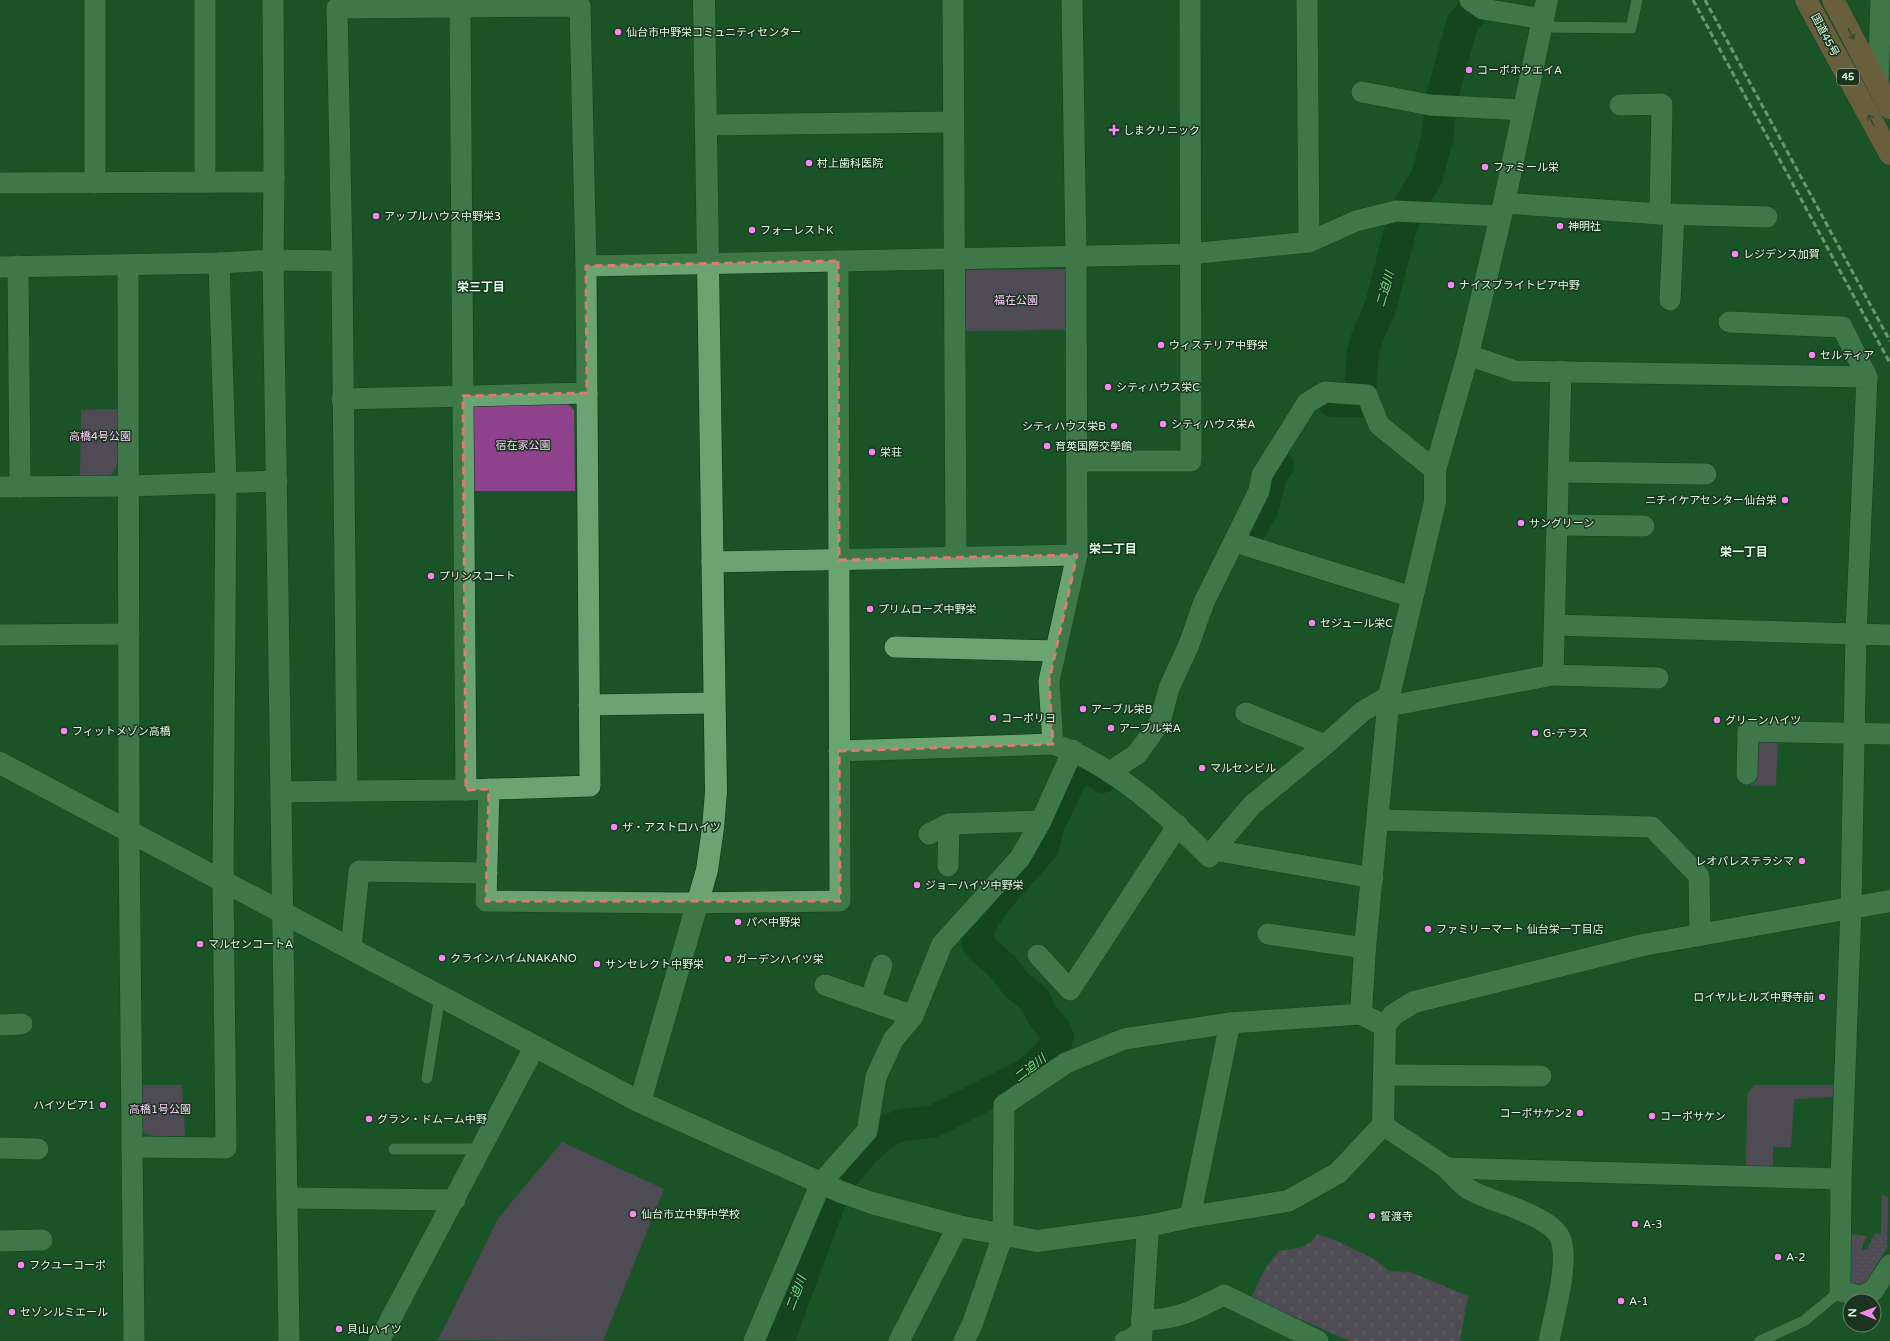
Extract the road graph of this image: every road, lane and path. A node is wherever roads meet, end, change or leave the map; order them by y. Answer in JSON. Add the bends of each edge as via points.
{"nodes":[{"id":1,"x":95,"y":0,"type":"edge"},
{"id":2,"x":205,"y":0,"type":"edge"},
{"id":3,"x":273,"y":0,"type":"edge"},
{"id":4,"x":704,"y":0,"type":"edge"},
{"id":5,"x":953,"y":0,"type":"edge"},
{"id":6,"x":1072,"y":0,"type":"edge"},
{"id":7,"x":1190,"y":0,"type":"edge"},
{"id":8,"x":1307,"y":0,"type":"edge"},
{"id":9,"x":1637,"y":0,"type":"edge"},
{"id":10,"x":1806,"y":0,"type":"edge"},
{"id":11,"x":1832,"y":0,"type":"edge"},
{"id":12,"x":1881,"y":0,"type":"edge"},
{"id":13,"x":1475,"y":3,"type":"edge"},
{"id":14,"x":460,"y":7,"type":"junction"},
{"id":15,"x":1544,"y":15,"type":"edge"},
{"id":16,"x":1878,"y":86,"type":"junction"},
{"id":17,"x":1362,"y":92,"type":"dead end"},
{"id":18,"x":1620,"y":105,"type":"dead end"},
{"id":19,"x":1890,"y":108,"type":"edge"},
{"id":20,"x":1524,"y":110,"type":"junction"},
{"id":21,"x":953,"y":122,"type":"junction"},
{"id":22,"x":705,"y":125,"type":"junction"},
{"id":23,"x":1890,"y":154,"type":"edge"},
{"id":24,"x":274,"y":178,"type":"junction"},
{"id":25,"x":205,"y":182,"type":"junction"},
{"id":26,"x":0,"y":183,"type":"edge"},
{"id":27,"x":95,"y":183,"type":"junction"},
{"id":28,"x":1502,"y":209,"type":"junction"},
{"id":29,"x":1667,"y":214,"type":"junction"},
{"id":30,"x":1766,"y":217,"type":"dead end"},
{"id":31,"x":1309,"y":242,"type":"junction"},
{"id":32,"x":1190,"y":254,"type":"junction"},
{"id":33,"x":1076,"y":257,"type":"junction"},
{"id":34,"x":954,"y":259,"type":"junction"},
{"id":35,"x":272,"y":260,"type":"junction"},
{"id":36,"x":342,"y":261,"type":"junction"},
{"id":37,"x":838,"y":261,"type":"junction"},
{"id":38,"x":219,"y":263,"type":"junction"},
{"id":39,"x":706,"y":263,"type":"junction"},
{"id":40,"x":128,"y":265,"type":"junction"},
{"id":41,"x":586,"y":266,"type":"junction"},
{"id":42,"x":9,"y":267,"type":"edge"},
{"id":43,"x":1670,"y":300,"type":"dead end"},
{"id":44,"x":1729,"y":322,"type":"dead end"},
{"id":45,"x":1468,"y":355,"type":"junction"},
{"id":46,"x":1561,"y":371,"type":"junction"},
{"id":47,"x":1867,"y":377,"type":"junction"},
{"id":48,"x":587,"y":393,"type":"junction"},
{"id":49,"x":463,"y":396,"type":"junction"},
{"id":50,"x":342,"y":399,"type":"junction"},
{"id":51,"x":1077,"y":461,"type":"junction"},
{"id":52,"x":1435,"y":470,"type":"junction"},
{"id":53,"x":1559,"y":472,"type":"junction"},
{"id":54,"x":1706,"y":474,"type":"dead end"},
{"id":55,"x":277,"y":481,"type":"junction"},
{"id":56,"x":226,"y":482,"type":"junction"},
{"id":57,"x":129,"y":486,"type":"junction"},
{"id":58,"x":10,"y":487,"type":"edge"},
{"id":59,"x":1558,"y":524,"type":"junction"},
{"id":60,"x":1644,"y":526,"type":"dead end"},
{"id":61,"x":1235,"y":542,"type":"junction"},
{"id":62,"x":1077,"y":555,"type":"junction"},
{"id":63,"x":956,"y":557,"type":"junction"},
{"id":64,"x":839,"y":560,"type":"junction"},
{"id":65,"x":712,"y":562,"type":"junction"},
{"id":66,"x":1412,"y":597,"type":"junction"},
{"id":67,"x":1555,"y":625,"type":"junction"},
{"id":68,"x":1856,"y":633,"type":"junction"},
{"id":69,"x":129,"y":634,"type":"junction"},
{"id":70,"x":0,"y":635,"type":"edge"},
{"id":71,"x":1890,"y":635,"type":"edge"},
{"id":72,"x":895,"y":647,"type":"dead end"},
{"id":73,"x":1055,"y":651,"type":"junction"},
{"id":74,"x":1553,"y":674,"type":"junction"},
{"id":75,"x":1658,"y":678,"type":"dead end"},
{"id":76,"x":1389,"y":701,"type":"junction"},
{"id":77,"x":714,"y":703,"type":"junction"},
{"id":78,"x":589,"y":706,"type":"junction"},
{"id":79,"x":1246,"y":713,"type":"dead end"},
{"id":80,"x":1854,"y":732,"type":"junction"},
{"id":81,"x":1890,"y":734,"type":"edge"},
{"id":82,"x":1325,"y":745,"type":"junction"},
{"id":83,"x":1063,"y":747,"type":"junction"},
{"id":84,"x":839,"y":751,"type":"junction"},
{"id":85,"x":0,"y":763,"type":"edge"},
{"id":86,"x":1110,"y":772,"type":"junction"},
{"id":87,"x":1746,"y":774,"type":"dead end"},
{"id":88,"x":489,"y":789,"type":"junction"},
{"id":89,"x":466,"y":790,"type":"junction"},
{"id":90,"x":347,"y":791,"type":"junction"},
{"id":91,"x":282,"y":792,"type":"junction"},
{"id":92,"x":1378,"y":820,"type":"junction"},
{"id":93,"x":1041,"y":821,"type":"junction"},
{"id":94,"x":948,"y":824,"type":"junction"},
{"id":95,"x":1178,"y":825,"type":"junction"},
{"id":96,"x":129,"y":831,"type":"junction"},
{"id":97,"x":929,"y":834,"type":"dead end"},
{"id":98,"x":1214,"y":850,"type":"junction"},
{"id":99,"x":948,"y":866,"type":"dead end"},
{"id":100,"x":487,"y":873,"type":"junction"},
{"id":101,"x":1373,"y":878,"type":"junction"},
{"id":102,"x":223,"y":881,"type":"junction"},
{"id":103,"x":1890,"y":901,"type":"edge"},
{"id":104,"x":697,"y":903,"type":"junction"},
{"id":105,"x":1851,"y":906,"type":"junction"},
{"id":106,"x":283,"y":912,"type":"junction"},
{"id":107,"x":1268,"y":934,"type":"dead end"},
{"id":108,"x":1700,"y":935,"type":"junction"},
{"id":109,"x":351,"y":948,"type":"junction"},
{"id":110,"x":1365,"y":948,"type":"junction"},
{"id":111,"x":1038,"y":955,"type":"dead end"},
{"id":112,"x":882,"y":965,"type":"dead end"},
{"id":113,"x":825,"y":985,"type":"dead end"},
{"id":114,"x":440,"y":995,"type":"junction"},
{"id":115,"x":870,"y":1001,"type":"junction"},
{"id":116,"x":1361,"y":1014,"type":"junction"},
{"id":117,"x":912,"y":1016,"type":"junction"},
{"id":118,"x":1230,"y":1023,"type":"junction"},
{"id":119,"x":22,"y":1024,"type":"dead end"},
{"id":120,"x":0,"y":1025,"type":"edge"},
{"id":121,"x":1385,"y":1026,"type":"junction"},
{"id":122,"x":535,"y":1046,"type":"junction"},
{"id":123,"x":1385,"y":1075,"type":"junction"},
{"id":124,"x":1541,"y":1076,"type":"dead end"},
{"id":125,"x":427,"y":1078,"type":"dead end"},
{"id":126,"x":640,"y":1102,"type":"junction"},
{"id":127,"x":1383,"y":1125,"type":"junction"},
{"id":128,"x":132,"y":1147,"type":"junction"},
{"id":129,"x":0,"y":1148,"type":"edge"},
{"id":130,"x":394,"y":1148,"type":"dead end"},
{"id":131,"x":38,"y":1149,"type":"dead end"},
{"id":132,"x":481,"y":1149,"type":"junction"},
{"id":133,"x":1447,"y":1168,"type":"junction"},
{"id":134,"x":1841,"y":1179,"type":"junction"},
{"id":135,"x":830,"y":1187,"type":"junction"},
{"id":136,"x":287,"y":1198,"type":"junction"},
{"id":137,"x":455,"y":1200,"type":"junction"},
{"id":138,"x":1190,"y":1217,"type":"junction"},
{"id":139,"x":958,"y":1226,"type":"junction"},
{"id":140,"x":1148,"y":1226,"type":"junction"},
{"id":141,"x":1004,"y":1235,"type":"junction"},
{"id":142,"x":42,"y":1240,"type":"dead end"},
{"id":143,"x":0,"y":1241,"type":"edge"},
{"id":144,"x":1890,"y":1265,"type":"edge"},
{"id":145,"x":1840,"y":1291,"type":"junction"},
{"id":146,"x":1137,"y":1333,"type":"edge"},
{"id":147,"x":134,"y":1341,"type":"edge"},
{"id":148,"x":289,"y":1341,"type":"edge"},
{"id":149,"x":379,"y":1341,"type":"edge"},
{"id":150,"x":754,"y":1341,"type":"edge"},
{"id":151,"x":899,"y":1341,"type":"edge"},
{"id":152,"x":964,"y":1341,"type":"edge"},
{"id":153,"x":1318,"y":1341,"type":"edge"},
{"id":154,"x":1549,"y":1341,"type":"edge"},
{"id":155,"x":1760,"y":1341,"type":"edge"}],
"edges":[{"from":1,"to":27,"type":"street"},
{"from":2,"to":25,"type":"street"},
{"from":3,"to":24,"type":"street"},
{"from":4,"to":22,"type":"street"},
{"from":5,"to":21,"type":"street"},
{"from":6,"to":33,"type":"street"},
{"from":7,"to":32,"type":"street"},
{"from":8,"to":31,"type":"street"},
{"from":9,"to":15,"type":"lane","via":[[1631,28]]},
{"from":23,"to":10,"type":"highway","name":"国道45号","number":"45","one_way":true},
{"from":11,"to":16,"type":"highway","name":"国道45号","number":"45","one_way":true},
{"from":12,"to":16,"type":"street"},
{"from":13,"to":15,"type":"street"},
{"from":14,"to":36,"type":"street","via":[[337,8]]},
{"from":14,"to":41,"type":"street","via":[[580,6]]},
{"from":14,"to":49,"type":"street"},
{"from":15,"to":20,"type":"street"},
{"from":16,"to":19,"type":"highway","name":"国道45号","number":"45"},
{"from":17,"to":20,"type":"street","via":[[1438,106]]},
{"from":18,"to":29,"type":"street","via":[[1662,104]]},
{"from":20,"to":28,"type":"street"},
{"from":21,"to":22,"type":"street"},
{"from":21,"to":34,"type":"street"},
{"from":22,"to":39,"type":"street"},
{"from":24,"to":25,"type":"street","via":[[266,182]]},
{"from":24,"to":35,"type":"street"},
{"from":25,"to":27,"type":"street"},
{"from":26,"to":27,"type":"street"},
{"from":28,"to":29,"type":"street"},
{"from":28,"to":31,"type":"street","via":[[1404,211],[1356,221]]},
{"from":28,"to":45,"type":"street"},
{"from":29,"to":30,"type":"street"},
{"from":29,"to":43,"type":"street"},
{"from":31,"to":32,"type":"street"},
{"from":32,"to":33,"type":"street"},
{"from":32,"to":51,"type":"street","via":[[1192,461]]},
{"from":33,"to":34,"type":"street"},
{"from":33,"to":51,"type":"street"},
{"from":34,"to":37,"type":"street"},
{"from":34,"to":63,"type":"street"},
{"from":35,"to":36,"type":"street"},
{"from":35,"to":38,"type":"street"},
{"from":35,"to":55,"type":"street"},
{"from":36,"to":50,"type":"street"},
{"from":37,"to":39,"type":"street"},
{"from":37,"to":64,"type":"street"},
{"from":38,"to":40,"type":"street"},
{"from":38,"to":56,"type":"street"},
{"from":39,"to":41,"type":"street"},
{"from":39,"to":65,"type":"street"},
{"from":40,"to":42,"type":"street"},
{"from":40,"to":57,"type":"street"},
{"from":41,"to":48,"type":"street"},
{"from":42,"to":58,"type":"street"},
{"from":44,"to":47,"type":"street","via":[[1842,327]]},
{"from":45,"to":46,"type":"street","via":[[1515,371]]},
{"from":45,"to":52,"type":"street"},
{"from":46,"to":47,"type":"street"},
{"from":46,"to":53,"type":"street"},
{"from":47,"to":68,"type":"street"},
{"from":48,"to":49,"type":"street"},
{"from":48,"to":78,"type":"street"},
{"from":49,"to":50,"type":"street"},
{"from":49,"to":89,"type":"street"},
{"from":50,"to":90,"type":"street"},
{"from":51,"to":62,"type":"street"},
{"from":52,"to":61,"type":"street","via":[[1379,425],[1359,394],[1325,392],[1307,403],[1262,475],[1259,491]]},
{"from":52,"to":66,"type":"street","via":[[1435,502]]},
{"from":53,"to":54,"type":"street"},
{"from":53,"to":59,"type":"street"},
{"from":55,"to":56,"type":"street"},
{"from":55,"to":91,"type":"street"},
{"from":56,"to":57,"type":"street"},
{"from":56,"to":102,"type":"street"},
{"from":57,"to":58,"type":"street"},
{"from":57,"to":69,"type":"street"},
{"from":59,"to":60,"type":"street"},
{"from":59,"to":67,"type":"street"},
{"from":61,"to":66,"type":"street"},
{"from":61,"to":86,"type":"street","via":[[1204,602],[1188,647],[1169,688],[1160,722],[1137,754]]},
{"from":62,"to":63,"type":"street"},
{"from":62,"to":73,"type":"street"},
{"from":63,"to":64,"type":"street"},
{"from":64,"to":65,"type":"street"},
{"from":64,"to":84,"type":"street"},
{"from":65,"to":77,"type":"street"},
{"from":66,"to":76,"type":"street"},
{"from":67,"to":68,"type":"street"},
{"from":67,"to":74,"type":"street"},
{"from":68,"to":71,"type":"street"},
{"from":68,"to":80,"type":"street"},
{"from":69,"to":70,"type":"street"},
{"from":69,"to":96,"type":"street"},
{"from":72,"to":73,"type":"street"},
{"from":73,"to":83,"type":"street","via":[[1049,682]]},
{"from":74,"to":75,"type":"street"},
{"from":74,"to":76,"type":"street"},
{"from":76,"to":82,"type":"street","via":[[1363,711]]},
{"from":76,"to":92,"type":"street"},
{"from":77,"to":78,"type":"street"},
{"from":77,"to":104,"type":"street","via":[[716,792],[713,828],[707,870]]},
{"from":78,"to":88,"type":"street","via":[[590,786]]},
{"from":79,"to":82,"type":"street"},
{"from":80,"to":81,"type":"street"},
{"from":80,"to":87,"type":"street","via":[[1748,731]]},
{"from":80,"to":105,"type":"street"},
{"from":82,"to":98,"type":"street","via":[[1252,805]]},
{"from":83,"to":84,"type":"street"},
{"from":83,"to":86,"type":"street"},
{"from":83,"to":93,"type":"street"},
{"from":84,"to":104,"type":"street","via":[[840,901]]},
{"from":85,"to":96,"type":"street"},
{"from":86,"to":95,"type":"street"},
{"from":88,"to":89,"type":"street"},
{"from":88,"to":100,"type":"street"},
{"from":89,"to":90,"type":"street"},
{"from":90,"to":91,"type":"street"},
{"from":91,"to":106,"type":"street"},
{"from":92,"to":101,"type":"street"},
{"from":92,"to":108,"type":"street","via":[[1652,827],[1699,876]]},
{"from":93,"to":94,"type":"street"},
{"from":93,"to":117,"type":"street","via":[[1020,858],[942,944]]},
{"from":94,"to":97,"type":"street"},
{"from":94,"to":99,"type":"street"},
{"from":95,"to":98,"type":"street","via":[[1209,857]]},
{"from":95,"to":111,"type":"street","via":[[1070,990]]},
{"from":96,"to":102,"type":"street"},
{"from":96,"to":128,"type":"street"},
{"from":98,"to":101,"type":"street"},
{"from":100,"to":104,"type":"street","via":[[486,901]]},
{"from":100,"to":109,"type":"street","via":[[359,872]]},
{"from":101,"to":110,"type":"street"},
{"from":102,"to":106,"type":"street"},
{"from":102,"to":128,"type":"street","via":[[226,1148]]},
{"from":103,"to":105,"type":"street"},
{"from":104,"to":126,"type":"street"},
{"from":105,"to":108,"type":"street"},
{"from":105,"to":134,"type":"street"},
{"from":106,"to":109,"type":"street"},
{"from":106,"to":136,"type":"street"},
{"from":107,"to":110,"type":"street"},
{"from":108,"to":121,"type":"street","via":[[1644,945],[1414,1002],[1393,1015]]},
{"from":109,"to":114,"type":"street"},
{"from":110,"to":116,"type":"street"},
{"from":112,"to":115,"type":"street"},
{"from":113,"to":115,"type":"street"},
{"from":114,"to":122,"type":"street"},
{"from":114,"to":125,"type":"lane"},
{"from":115,"to":117,"type":"street"},
{"from":116,"to":118,"type":"street"},
{"from":116,"to":121,"type":"street"},
{"from":117,"to":135,"type":"street","via":[[893,1040],[876,1077],[867,1131]]},
{"from":118,"to":138,"type":"street"},
{"from":118,"to":141,"type":"street","via":[[1124,1039],[1066,1063],[1004,1105]]},
{"from":119,"to":120,"type":"street"},
{"from":121,"to":123,"type":"street"},
{"from":122,"to":126,"type":"street"},
{"from":122,"to":132,"type":"street"},
{"from":123,"to":124,"type":"street"},
{"from":123,"to":127,"type":"street"},
{"from":126,"to":135,"type":"street"},
{"from":127,"to":133,"type":"street"},
{"from":127,"to":138,"type":"street","via":[[1338,1173],[1288,1202]]},
{"from":128,"to":147,"type":"street"},
{"from":129,"to":131,"type":"street"},
{"from":130,"to":132,"type":"lane"},
{"from":132,"to":137,"type":"street"},
{"from":133,"to":134,"type":"street"},
{"from":133,"to":154,"type":"street","via":[[1469,1190],[1514,1207],[1552,1227],[1561,1238],[1564,1252],[1562,1276]]},
{"from":134,"to":145,"type":"street"},
{"from":135,"to":139,"type":"street","via":[[872,1203]]},
{"from":135,"to":150,"type":"street"},
{"from":136,"to":137,"type":"street"},
{"from":136,"to":148,"type":"street"},
{"from":137,"to":149,"type":"street"},
{"from":138,"to":140,"type":"street"},
{"from":139,"to":141,"type":"street"},
{"from":139,"to":151,"type":"street"},
{"from":140,"to":141,"type":"street","via":[[1037,1241]]},
{"from":140,"to":146,"type":"street"},
{"from":141,"to":152,"type":"street"},
{"from":142,"to":143,"type":"street"},
{"from":144,"to":145,"type":"street","via":[[1873,1291],[1860,1296]]},
{"from":145,"to":155,"type":"lane","via":[[1804,1321]]},
{"from":146,"to":153,"type":"street","via":[[1157,1320],[1186,1314],[1224,1295]]}]}
